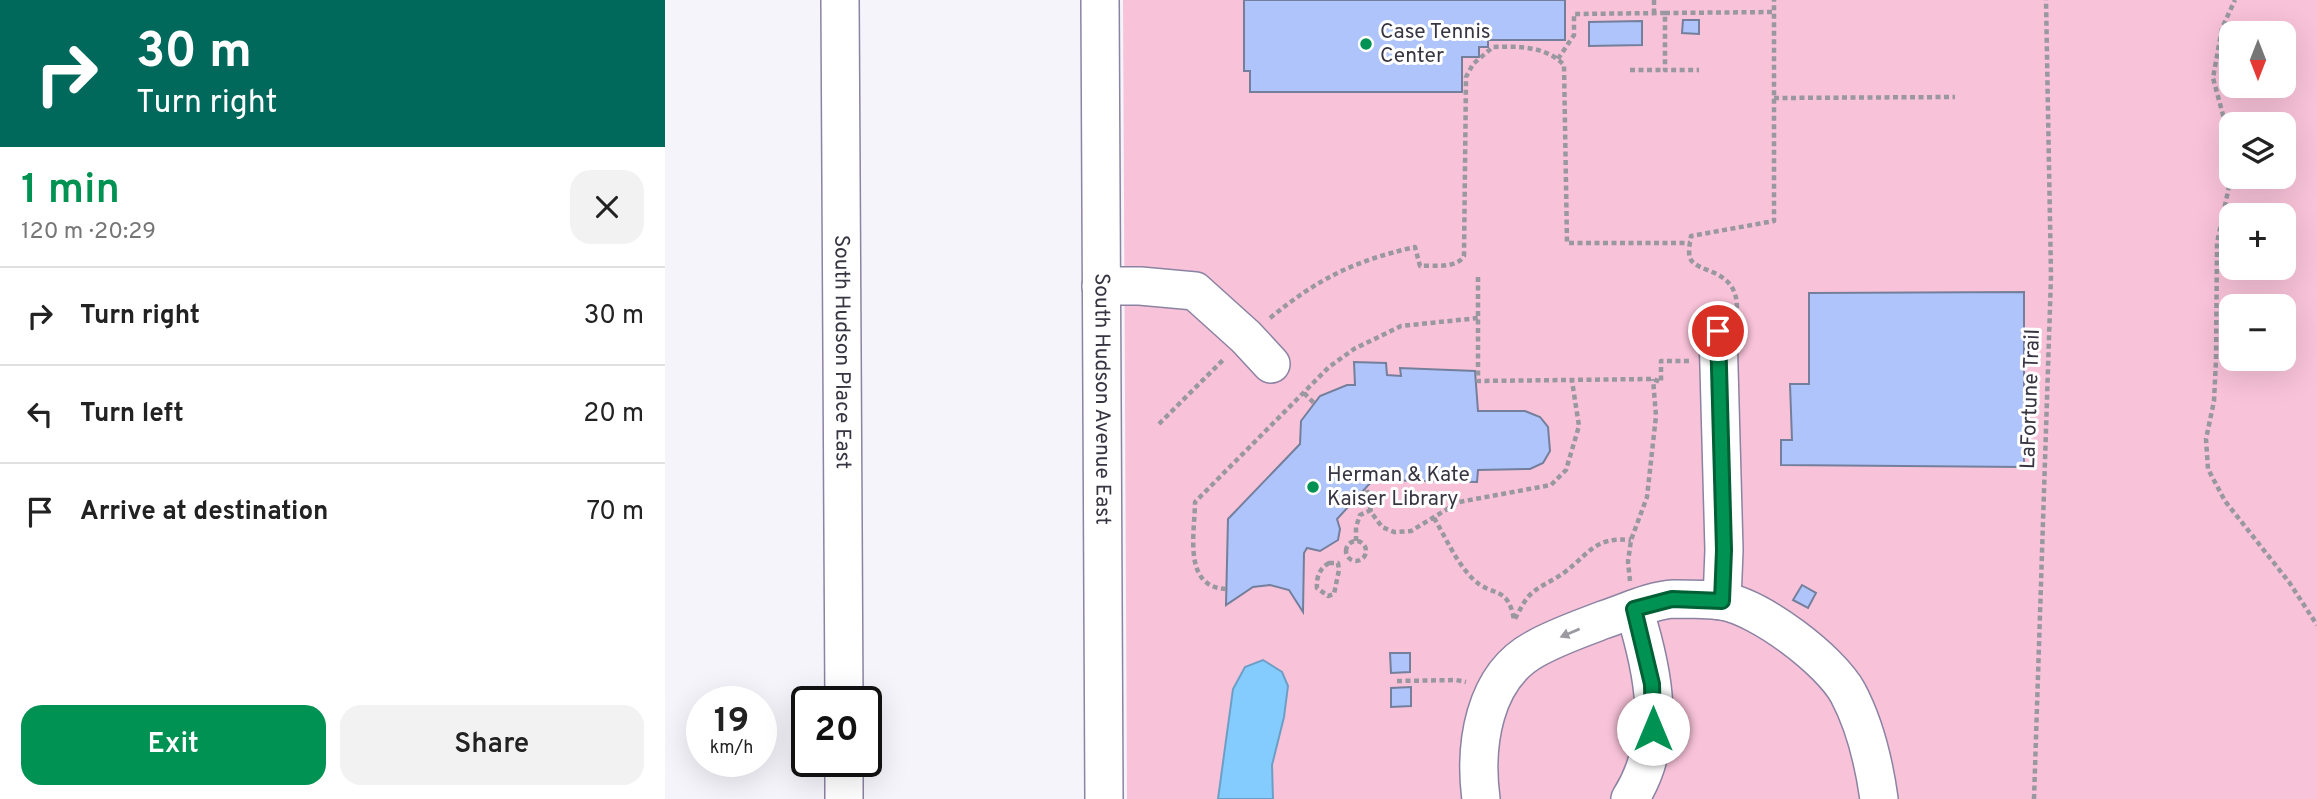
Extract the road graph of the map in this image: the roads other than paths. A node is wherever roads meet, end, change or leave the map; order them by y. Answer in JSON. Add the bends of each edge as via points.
{"nodes":[{"id":1,"x":840,"y":0,"type":"edge"},
{"id":2,"x":1100,"y":0,"type":"edge"},
{"id":3,"x":1101,"y":286,"type":"junction"},
{"id":4,"x":1724,"y":333,"type":"road end"},
{"id":5,"x":1271,"y":364,"type":"dead end"},
{"id":6,"x":1722,"y":601,"type":"junction"},
{"id":7,"x":1634,"y":609,"type":"junction"},
{"id":8,"x":844,"y":686,"type":"edge"},
{"id":9,"x":844,"y":777,"type":"edge"},
{"id":10,"x":844,"y":799,"type":"edge"},
{"id":11,"x":1104,"y":799,"type":"edge"},
{"id":12,"x":1481,"y":799,"type":"edge"},
{"id":13,"x":1630,"y":799,"type":"edge"},
{"id":14,"x":1879,"y":799,"type":"edge"}],
"edges":[{"from":1,"to":8,"type":"street","name":"South Hudson Place East"},
{"from":2,"to":3,"type":"street","name":"South Hudson Avenue East"},
{"from":3,"to":5,"type":"street","via":[[1195,291]]},
{"from":3,"to":11,"type":"street","name":"South Hudson Avenue East"},
{"from":4,"to":6,"type":"street"},
{"from":6,"to":7,"type":"street","via":[[1672,599]]},
{"from":6,"to":14,"type":"street","via":[[1790,634],[1836,676],[1858,713]]},
{"from":7,"to":12,"type":"street","one_way":true,"via":[[1533,649],[1506,675],[1494,691],[1482,733]]},
{"from":7,"to":13,"type":"street","via":[[1648,662],[1654,713],[1647,768]]},
{"from":9,"to":10,"type":"street"}]}
